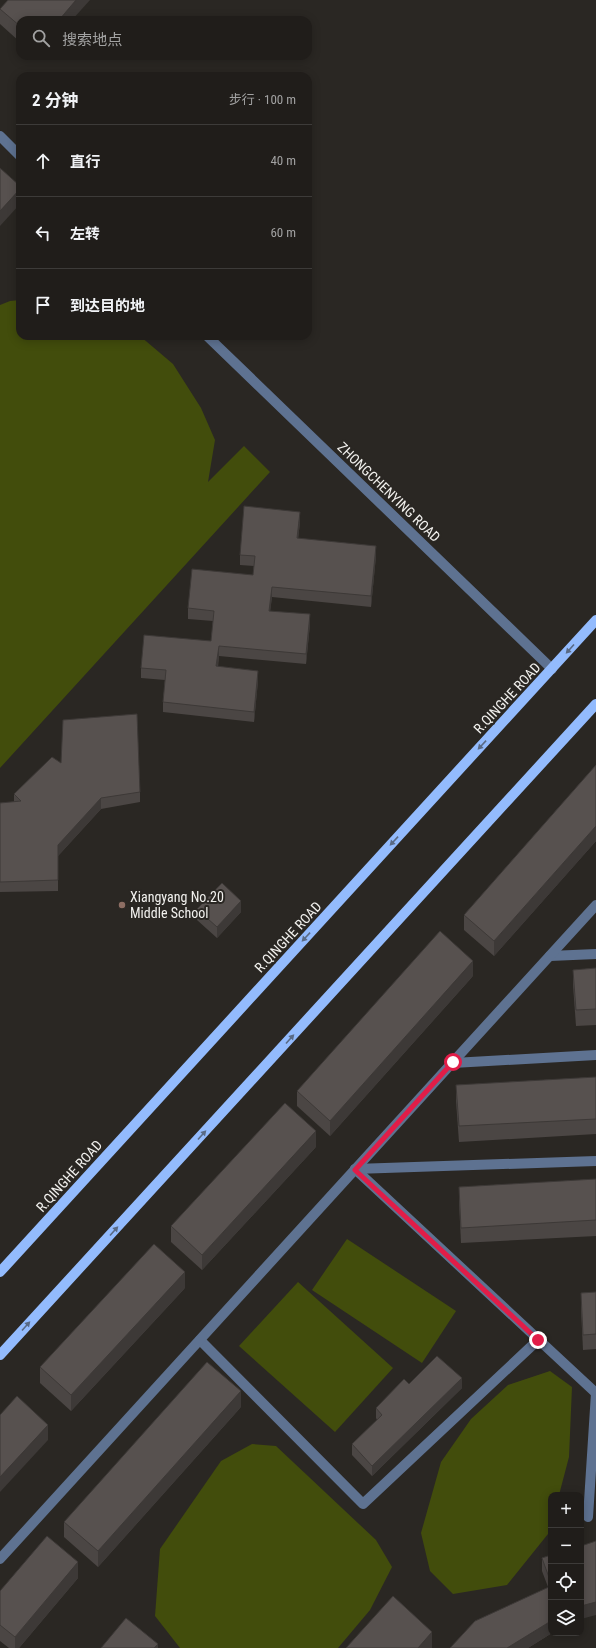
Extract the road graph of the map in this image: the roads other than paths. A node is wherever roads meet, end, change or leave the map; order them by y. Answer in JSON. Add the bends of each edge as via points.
{"nodes":[{"id":1,"x":0,"y":136,"type":"edge"},
{"id":2,"x":16,"y":152,"type":"edge"},
{"id":3,"x":211,"y":340,"type":"edge"},
{"id":4,"x":596,"y":620,"type":"edge"},
{"id":5,"x":552,"y":669,"type":"junction"},
{"id":6,"x":595,"y":706,"type":"edge"},
{"id":7,"x":596,"y":905,"type":"edge"},
{"id":8,"x":596,"y":954,"type":"edge"},
{"id":9,"x":550,"y":956,"type":"junction"},
{"id":10,"x":596,"y":1055,"type":"edge"},
{"id":11,"x":453,"y":1062,"type":"junction"},
{"id":12,"x":596,"y":1160,"type":"edge"},
{"id":13,"x":355,"y":1170,"type":"junction"},
{"id":14,"x":0,"y":1272,"type":"edge"},
{"id":15,"x":200,"y":1340,"type":"junction"},
{"id":16,"x":538,"y":1340,"type":"junction"},
{"id":17,"x":0,"y":1355,"type":"edge"},
{"id":18,"x":596,"y":1394,"type":"edge"},
{"id":19,"x":588,"y":1517,"type":"dead end"},
{"id":20,"x":0,"y":1559,"type":"edge"}],
"edges":[{"from":1,"to":2,"type":"street"},
{"from":3,"to":5,"type":"street","name":"ZHONGCHENYING ROAD"},
{"from":4,"to":5,"type":"main road","name":"R.QINGHE ROAD","one_way":true},
{"from":5,"to":14,"type":"main road","name":"R.QINGHE ROAD","one_way":true},
{"from":17,"to":6,"type":"main road","one_way":true},
{"from":7,"to":9,"type":"street"},
{"from":8,"to":9,"type":"street"},
{"from":9,"to":11,"type":"street"},
{"from":10,"to":11,"type":"street"},
{"from":11,"to":13,"type":"street"},
{"from":12,"to":13,"type":"street"},
{"from":13,"to":15,"type":"street"},
{"from":13,"to":16,"type":"street"},
{"from":15,"to":16,"type":"street","via":[[363,1504]]},
{"from":15,"to":20,"type":"street"},
{"from":16,"to":18,"type":"street"},
{"from":18,"to":19,"type":"street"}]}
